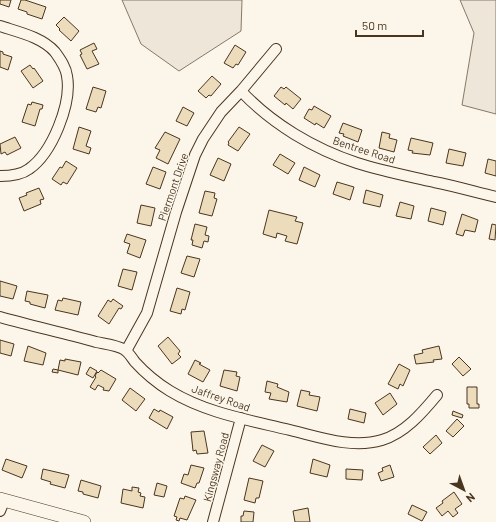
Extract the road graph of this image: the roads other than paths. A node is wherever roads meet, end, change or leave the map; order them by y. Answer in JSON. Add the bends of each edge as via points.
{"nodes":[{"id":1,"x":0,"y":26,"type":"edge"},
{"id":2,"x":276,"y":49,"type":"dead end"},
{"id":3,"x":241,"y":91,"type":"junction"},
{"id":4,"x":0,"y":176,"type":"edge"},
{"id":5,"x":496,"y":197,"type":"edge"},
{"id":6,"x":0,"y":317,"type":"edge"},
{"id":7,"x":126,"y":351,"type":"junction"},
{"id":8,"x":437,"y":396,"type":"dead end"},
{"id":9,"x":241,"y":418,"type":"junction"},
{"id":10,"x":1,"y":504,"type":"edge"},
{"id":11,"x":84,"y":522,"type":"edge"},
{"id":12,"x":214,"y":522,"type":"edge"}],
"edges":[{"from":1,"to":4,"type":"street","via":[[35,38],[50,47],[63,63],[68,85],[62,116],[54,140],[48,149],[30,169],[15,175]]},
{"from":2,"to":3,"type":"street","name":"Piermont Drive"},
{"from":3,"to":5,"type":"street","name":"Bentree Road","via":[[257,107],[289,130],[337,156]]},
{"from":3,"to":7,"type":"street","name":"Piermont Drive","via":[[208,131],[195,155],[147,313]]},
{"from":6,"to":7,"type":"street"},
{"from":7,"to":9,"type":"street","name":"Jaffrey Road","via":[[151,377],[170,391],[202,406]]},
{"from":8,"to":9,"type":"street","name":"Jaffrey Road","via":[[402,431],[386,439],[368,443],[331,440]]},
{"from":9,"to":12,"type":"street","name":"Kingsway Road"},
{"from":10,"to":11,"type":"main road"}]}
